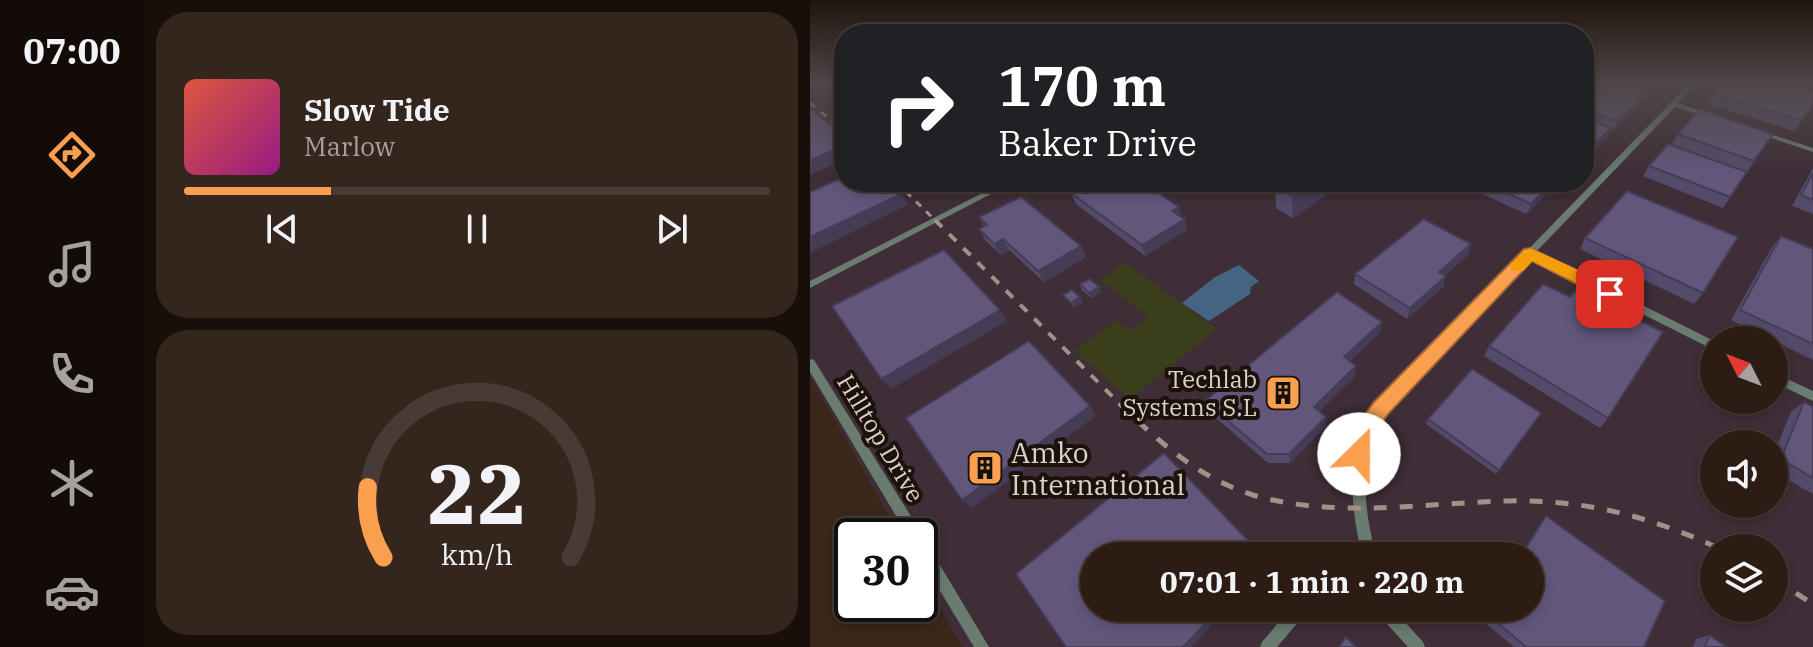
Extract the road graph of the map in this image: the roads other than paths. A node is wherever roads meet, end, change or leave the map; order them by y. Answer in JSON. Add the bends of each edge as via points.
{"nodes":[{"id":1,"x":1664,"y":114,"type":"edge"},
{"id":2,"x":1705,"y":114,"type":"edge"},
{"id":3,"x":1719,"y":119,"type":"edge"},
{"id":4,"x":1748,"y":129,"type":"edge"},
{"id":5,"x":1813,"y":150,"type":"edge"},
{"id":6,"x":1594,"y":187,"type":"edge"},
{"id":7,"x":991,"y":192,"type":"edge"},
{"id":8,"x":1589,"y":192,"type":"edge"},
{"id":9,"x":1530,"y":253,"type":"junction"},
{"id":10,"x":810,"y":285,"type":"edge"},
{"id":11,"x":1700,"y":339,"type":"edge"},
{"id":12,"x":810,"y":363,"type":"edge"},
{"id":13,"x":1788,"y":384,"type":"edge"},
{"id":14,"x":1813,"y":396,"type":"edge"},
{"id":15,"x":904,"y":518,"type":"edge"},
{"id":16,"x":1367,"y":542,"type":"edge"},
{"id":17,"x":938,"y":575,"type":"edge"},
{"id":18,"x":1289,"y":622,"type":"edge"},
{"id":19,"x":1395,"y":622,"type":"edge"},
{"id":20,"x":982,"y":647,"type":"edge"},
{"id":21,"x":1267,"y":647,"type":"edge"},
{"id":22,"x":1418,"y":647,"type":"edge"}],
"edges":[{"from":1,"to":6,"type":"street"},
{"from":2,"to":3,"type":"street"},
{"from":4,"to":5,"type":"street"},
{"from":7,"to":10,"type":"street"},
{"from":8,"to":9,"type":"street"},
{"from":9,"to":11,"type":"street"},
{"from":9,"to":16,"type":"street","via":[[1365,431],[1358,465]]},
{"from":12,"to":15,"type":"street","name":"Hilltop Drive"},
{"from":13,"to":14,"type":"street"},
{"from":17,"to":20,"type":"street"},
{"from":18,"to":21,"type":"street"},
{"from":19,"to":22,"type":"street"}]}
